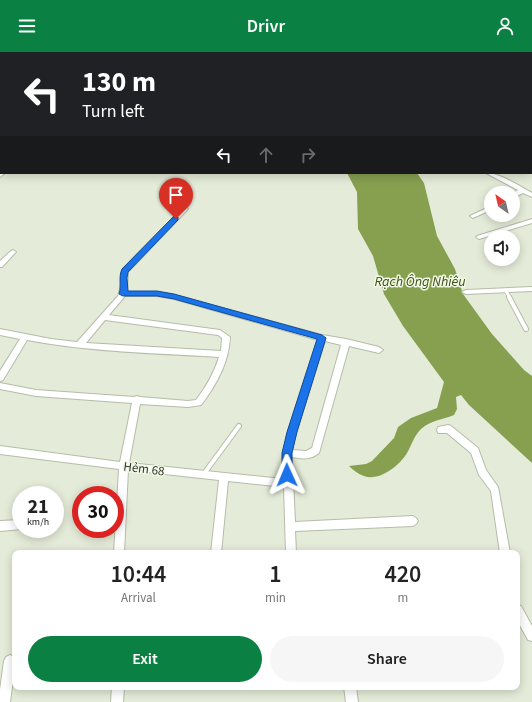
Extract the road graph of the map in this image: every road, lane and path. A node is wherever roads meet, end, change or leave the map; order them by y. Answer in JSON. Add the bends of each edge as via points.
{"nodes":[{"id":1,"x":491,"y":174,"type":"edge"},
{"id":2,"x":523,"y":190,"type":"junction"},
{"id":3,"x":520,"y":192,"type":"edge"},
{"id":4,"x":532,"y":195,"type":"edge"},
{"id":5,"x":185,"y":209,"type":"dead end"},
{"id":6,"x":484,"y":211,"type":"edge"},
{"id":7,"x":472,"y":216,"type":"dead end"},
{"id":8,"x":532,"y":221,"type":"edge"},
{"id":9,"x":479,"y":237,"type":"dead end"},
{"id":10,"x":13,"y":252,"type":"dead end"},
{"id":11,"x":0,"y":265,"type":"edge"},
{"id":12,"x":532,"y":289,"type":"edge"},
{"id":13,"x":506,"y":290,"type":"junction"},
{"id":14,"x":466,"y":292,"type":"dead end"},
{"id":15,"x":123,"y":294,"type":"junction"},
{"id":16,"x":103,"y":317,"type":"junction"},
{"id":17,"x":526,"y":329,"type":"dead end"},
{"id":18,"x":0,"y":332,"type":"edge"},
{"id":19,"x":25,"y":337,"type":"junction"},
{"id":20,"x":322,"y":338,"type":"junction"},
{"id":21,"x":346,"y":342,"type":"junction"},
{"id":22,"x":79,"y":345,"type":"junction"},
{"id":23,"x":379,"y":350,"type":"dead end"},
{"id":24,"x":224,"y":354,"type":"junction"},
{"id":25,"x":0,"y":378,"type":"edge"},
{"id":26,"x":0,"y":386,"type":"edge"},
{"id":27,"x":137,"y":399,"type":"junction"},
{"id":28,"x":239,"y":426,"type":"dead end"},
{"id":29,"x":441,"y":430,"type":"dead end"},
{"id":30,"x":0,"y":450,"type":"edge"},
{"id":31,"x":287,"y":453,"type":"junction"},
{"id":32,"x":124,"y":466,"type":"junction"},
{"id":33,"x":203,"y":475,"type":"junction"},
{"id":34,"x":224,"y":478,"type":"junction"},
{"id":35,"x":287,"y":483,"type":"junction"},
{"id":36,"x":413,"y":521,"type":"dead end"},
{"id":37,"x":12,"y":525,"type":"edge"},
{"id":38,"x":0,"y":526,"type":"edge"},
{"id":39,"x":291,"y":527,"type":"junction"},
{"id":40,"x":118,"y":550,"type":"edge"},
{"id":41,"x":216,"y":550,"type":"edge"},
{"id":42,"x":291,"y":550,"type":"edge"},
{"id":43,"x":505,"y":550,"type":"edge"},
{"id":44,"x":520,"y":615,"type":"edge"},
{"id":45,"x":532,"y":636,"type":"edge"},
{"id":46,"x":10,"y":661,"type":"dead end"},
{"id":47,"x":118,"y":690,"type":"edge"},
{"id":48,"x":350,"y":690,"type":"edge"},
{"id":49,"x":4,"y":702,"type":"edge"},
{"id":50,"x":118,"y":702,"type":"edge"},
{"id":51,"x":352,"y":702,"type":"edge"}],
"edges":[{"from":1,"to":2,"type":"street"},
{"from":2,"to":3,"type":"street"},
{"from":2,"to":4,"type":"street"},
{"from":5,"to":15,"type":"street","via":[[125,271]]},
{"from":6,"to":7,"type":"street"},
{"from":8,"to":9,"type":"street"},
{"from":10,"to":11,"type":"street"},
{"from":12,"to":13,"type":"street"},
{"from":13,"to":14,"type":"street"},
{"from":13,"to":17,"type":"lane"},
{"from":15,"to":16,"type":"street"},
{"from":15,"to":20,"type":"street","via":[[174,297]]},
{"from":16,"to":22,"type":"street"},
{"from":16,"to":24,"type":"street","via":[[220,333],[226,337]]},
{"from":18,"to":19,"type":"street"},
{"from":19,"to":22,"type":"street"},
{"from":19,"to":25,"type":"street"},
{"from":20,"to":21,"type":"street"},
{"from":20,"to":31,"type":"street"},
{"from":21,"to":23,"type":"street"},
{"from":21,"to":31,"type":"street","via":[[316,450],[308,456]]},
{"from":22,"to":24,"type":"street"},
{"from":24,"to":27,"type":"street","via":[[209,389],[198,403]]},
{"from":26,"to":27,"type":"street","via":[[36,393]]},
{"from":27,"to":32,"type":"street"},
{"from":28,"to":33,"type":"lane"},
{"from":29,"to":43,"type":"street","via":[[448,429],[477,454],[480,467],[495,490]]},
{"from":30,"to":32,"type":"street","name":"Hẻm 68"},
{"from":31,"to":35,"type":"street"},
{"from":32,"to":33,"type":"street","name":"Hẻm 68"},
{"from":32,"to":40,"type":"street"},
{"from":33,"to":34,"type":"street","name":"Hẻm 68"},
{"from":34,"to":35,"type":"street","name":"Hẻm 68"},
{"from":34,"to":41,"type":"street"},
{"from":35,"to":39,"type":"street"},
{"from":36,"to":39,"type":"street"},
{"from":37,"to":38,"type":"street"},
{"from":39,"to":42,"type":"street"},
{"from":44,"to":45,"type":"street"},
{"from":46,"to":49,"type":"street"},
{"from":47,"to":50,"type":"street"},
{"from":48,"to":51,"type":"street"}]}
